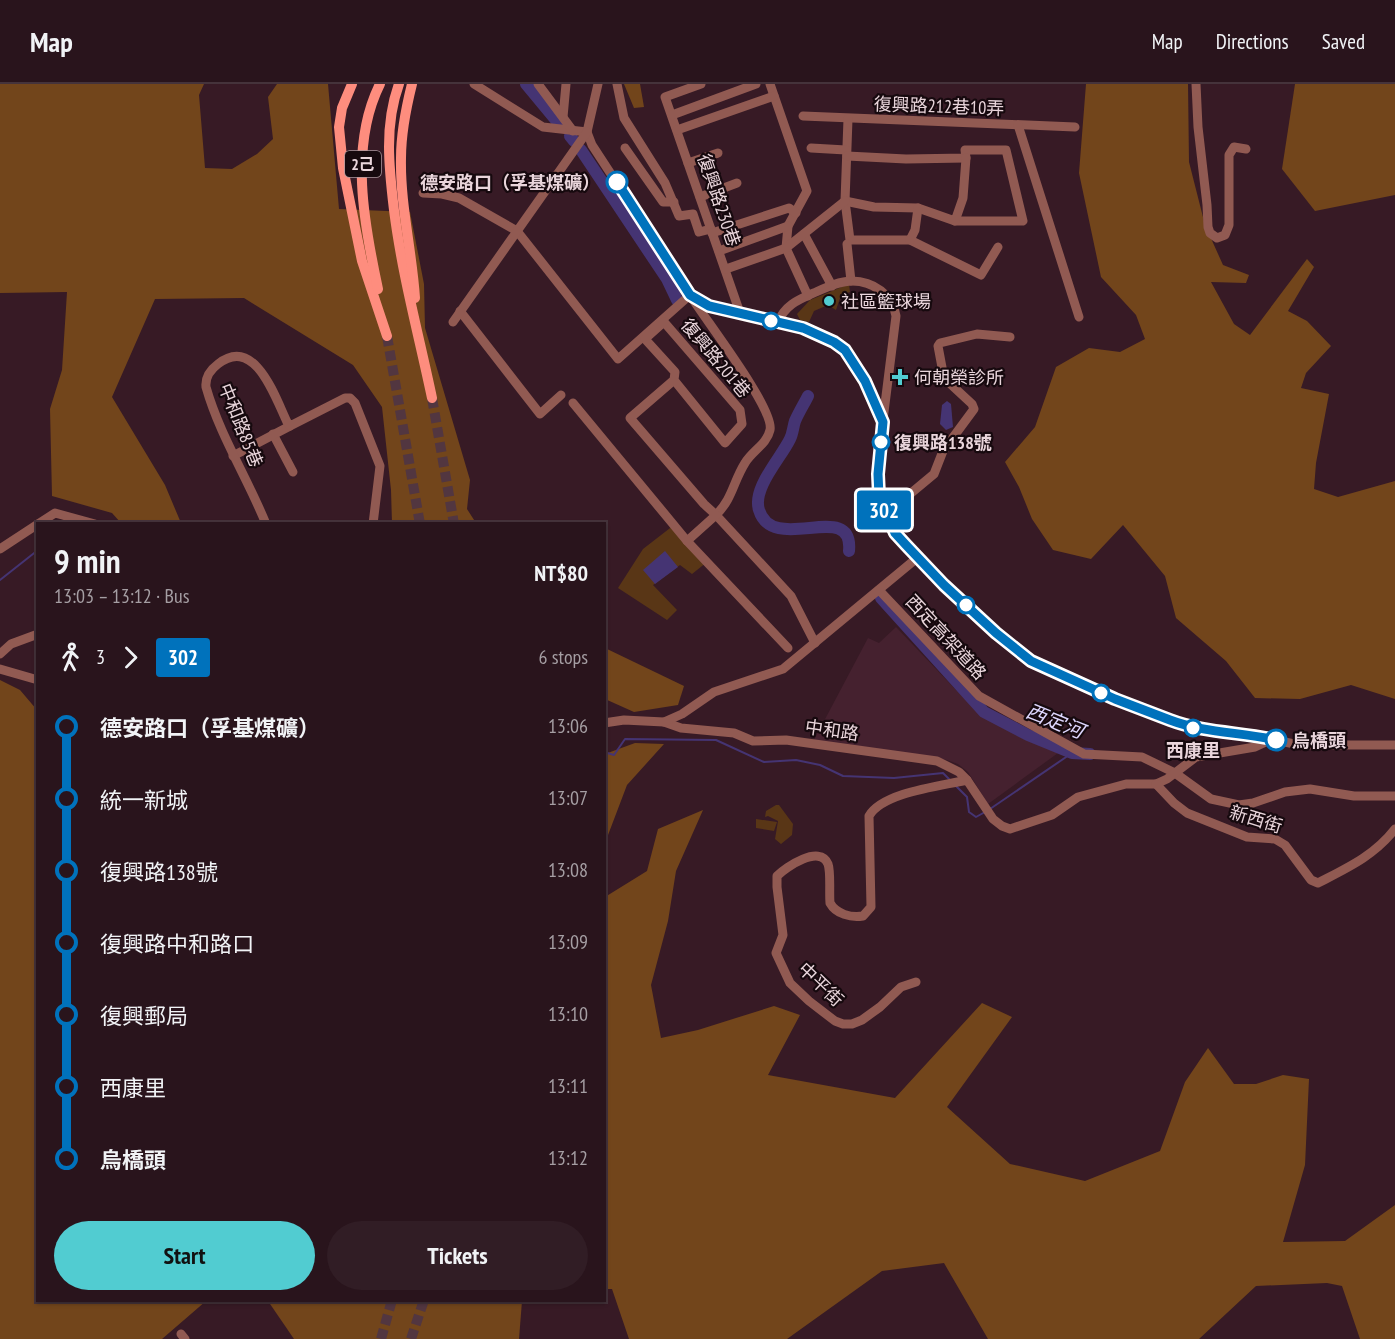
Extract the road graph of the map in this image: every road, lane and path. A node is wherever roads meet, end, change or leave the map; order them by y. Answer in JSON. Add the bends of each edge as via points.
{"nodes":[{"id":1,"x":352,"y":84,"type":"edge"},
{"id":2,"x":380,"y":84,"type":"edge"},
{"id":3,"x":399,"y":84,"type":"edge"},
{"id":4,"x":411,"y":84,"type":"edge"},
{"id":5,"x":474,"y":84,"type":"edge"},
{"id":6,"x":537,"y":84,"type":"edge"},
{"id":7,"x":566,"y":84,"type":"edge"},
{"id":8,"x":598,"y":84,"type":"edge"},
{"id":9,"x":617,"y":84,"type":"edge"},
{"id":10,"x":701,"y":84,"type":"edge"},
{"id":11,"x":756,"y":84,"type":"edge"},
{"id":12,"x":770,"y":84,"type":"edge"},
{"id":13,"x":1196,"y":84,"type":"edge"},
{"id":14,"x":774,"y":96,"type":"junction"},
{"id":15,"x":672,"y":115,"type":"junction"},
{"id":16,"x":802,"y":116,"type":"dead end"},
{"id":17,"x":563,"y":117,"type":"junction"},
{"id":18,"x":848,"y":119,"type":"junction"},
{"id":19,"x":1018,"y":125,"type":"junction"},
{"id":20,"x":1075,"y":127,"type":"dead end"},
{"id":21,"x":677,"y":130,"type":"junction"},
{"id":22,"x":573,"y":131,"type":"junction"},
{"id":23,"x":587,"y":132,"type":"junction"},
{"id":24,"x":625,"y":148,"type":"dead end"},
{"id":25,"x":811,"y":148,"type":"dead end"},
{"id":26,"x":1246,"y":149,"type":"dead end"},
{"id":27,"x":718,"y":153,"type":"dead end"},
{"id":28,"x":846,"y":153,"type":"junction"},
{"id":29,"x":965,"y":154,"type":"junction"},
{"id":30,"x":688,"y":163,"type":"junction"},
{"id":31,"x":737,"y":183,"type":"dead end"},
{"id":32,"x":423,"y":193,"type":"dead end"},
{"id":33,"x":700,"y":197,"type":"junction"},
{"id":34,"x":845,"y":201,"type":"junction"},
{"id":35,"x":674,"y":202,"type":"junction"},
{"id":36,"x":918,"y":208,"type":"junction"},
{"id":37,"x":796,"y":213,"type":"junction"},
{"id":38,"x":955,"y":221,"type":"junction"},
{"id":39,"x":788,"y":226,"type":"junction"},
{"id":40,"x":517,"y":231,"type":"junction"},
{"id":41,"x":711,"y":231,"type":"junction"},
{"id":42,"x":804,"y":234,"type":"junction"},
{"id":43,"x":910,"y":240,"type":"junction"},
{"id":44,"x":847,"y":244,"type":"dead end"},
{"id":45,"x":998,"y":247,"type":"dead end"},
{"id":46,"x":786,"y":248,"type":"junction"},
{"id":47,"x":719,"y":251,"type":"junction"},
{"id":48,"x":726,"y":269,"type":"junction"},
{"id":49,"x":851,"y":281,"type":"junction"},
{"id":50,"x":832,"y":285,"type":"junction"},
{"id":51,"x":690,"y":295,"type":"junction"},
{"id":52,"x":808,"y":296,"type":"junction"},
{"id":53,"x":709,"y":306,"type":"junction"},
{"id":54,"x":460,"y":311,"type":"junction"},
{"id":55,"x":740,"y":313,"type":"junction"},
{"id":56,"x":703,"y":316,"type":"junction"},
{"id":57,"x":1080,"y":316,"type":"dead end"},
{"id":58,"x":453,"y":322,"type":"dead end"},
{"id":59,"x":778,"y":323,"type":"junction"},
{"id":60,"x":417,"y":328,"type":"junction"},
{"id":61,"x":1010,"y":338,"type":"dead end"},
{"id":62,"x":674,"y":380,"type":"junction"},
{"id":63,"x":561,"y":395,"type":"dead end"},
{"id":64,"x":432,"y":398,"type":"tunnel mouth"},
{"id":65,"x":573,"y":403,"type":"dead end"},
{"id":66,"x":883,"y":422,"type":"junction"},
{"id":67,"x":290,"y":426,"type":"junction"},
{"id":68,"x":273,"y":435,"type":"junction"},
{"id":69,"x":233,"y":456,"type":"junction"},
{"id":70,"x":292,"y":472,"type":"dead end"},
{"id":71,"x":885,"y":512,"type":"junction"},
{"id":72,"x":716,"y":515,"type":"junction"},
{"id":73,"x":41,"y":522,"type":"edge"},
{"id":74,"x":87,"y":522,"type":"edge"},
{"id":75,"x":265,"y":522,"type":"edge"},
{"id":76,"x":373,"y":522,"type":"edge"},
{"id":77,"x":36,"y":525,"type":"edge"},
{"id":78,"x":687,"y":541,"type":"junction"},
{"id":79,"x":0,"y":549,"type":"edge"},
{"id":80,"x":917,"y":558,"type":"junction"},
{"id":81,"x":883,"y":594,"type":"junction"},
{"id":82,"x":36,"y":635,"type":"edge"},
{"id":83,"x":815,"y":643,"type":"junction"},
{"id":84,"x":789,"y":648,"type":"dead end"},
{"id":85,"x":0,"y":654,"type":"edge"},
{"id":86,"x":0,"y":669,"type":"edge"},
{"id":87,"x":36,"y":679,"type":"edge"},
{"id":88,"x":682,"y":714,"type":"junction"},
{"id":89,"x":664,"y":722,"type":"junction"},
{"id":90,"x":606,"y":723,"type":"edge"},
{"id":91,"x":681,"y":728,"type":"junction"},
{"id":92,"x":1272,"y":739,"type":"junction"},
{"id":93,"x":1395,"y":745,"type":"edge"},
{"id":94,"x":950,"y":766,"type":"junction"},
{"id":95,"x":1176,"y":772,"type":"junction"},
{"id":96,"x":952,"y":782,"type":"junction"},
{"id":97,"x":1156,"y":784,"type":"junction"},
{"id":98,"x":1395,"y":796,"type":"edge"},
{"id":99,"x":1395,"y":830,"type":"edge"},
{"id":100,"x":916,"y":982,"type":"dead end"}],
"edges":[{"from":1,"to":2,"type":"main road","number":"2己","via":[[339,127],[343,168],[362,261],[387,336],[364,201],[366,125]]},
{"from":3,"to":60,"type":"main road","number":"2己","via":[[389,127],[388,153],[399,243]]},
{"from":4,"to":60,"type":"main road","via":[[401,158]]},
{"from":5,"to":22,"type":"street","via":[[543,127]]},
{"from":6,"to":17,"type":"street"},
{"from":7,"to":17,"type":"street"},
{"from":8,"to":23,"type":"street"},
{"from":9,"to":35,"type":"street","via":[[624,118]]},
{"from":10,"to":15,"type":"street","name":"復興路230巷","via":[[665,98]]},
{"from":11,"to":15,"type":"street"},
{"from":12,"to":14,"type":"street"},
{"from":13,"to":26,"type":"street","via":[[1208,227],[1217,238],[1225,235],[1229,225],[1229,155],[1234,147]]},
{"from":14,"to":21,"type":"street"},
{"from":14,"to":37,"type":"street","via":[[807,192]]},
{"from":15,"to":21,"type":"street","name":"復興路230巷"},
{"from":16,"to":18,"type":"street","name":"復興路212巷10弄"},
{"from":17,"to":22,"type":"street"},
{"from":18,"to":19,"type":"street","name":"復興路212巷10弄"},
{"from":18,"to":28,"type":"street"},
{"from":19,"to":20,"type":"street","name":"復興路212巷10弄"},
{"from":19,"to":57,"type":"street"},
{"from":21,"to":30,"type":"street","name":"復興路230巷"},
{"from":22,"to":23,"type":"street"},
{"from":23,"to":40,"type":"street"},
{"from":23,"to":51,"type":"street","name":"復興路201巷"},
{"from":24,"to":35,"type":"street","via":[[663,202]]},
{"from":25,"to":28,"type":"street"},
{"from":27,"to":30,"type":"street"},
{"from":28,"to":29,"type":"street","via":[[906,159]]},
{"from":28,"to":34,"type":"street"},
{"from":29,"to":38,"type":"street","via":[[963,198]]},
{"from":29,"to":38,"type":"street","via":[[1006,150],[1023,221]]},
{"from":30,"to":33,"type":"street","name":"復興路230巷"},
{"from":31,"to":33,"type":"street"},
{"from":32,"to":40,"type":"street","via":[[459,198]]},
{"from":33,"to":41,"type":"street","name":"復興路230巷"},
{"from":34,"to":36,"type":"street","via":[[874,207]]},
{"from":34,"to":42,"type":"street"},
{"from":34,"to":43,"type":"street","via":[[850,240]]},
{"from":35,"to":41,"type":"street","via":[[679,216],[693,214],[699,232]]},
{"from":36,"to":38,"type":"street"},
{"from":36,"to":43,"type":"street"},
{"from":37,"to":39,"type":"street"},
{"from":37,"to":41,"type":"street","via":[[789,208]]},
{"from":39,"to":46,"type":"street"},
{"from":39,"to":47,"type":"street"},
{"from":40,"to":51,"type":"street","via":[[618,359]]},
{"from":40,"to":54,"type":"street"},
{"from":41,"to":47,"type":"street","name":"復興路230巷"},
{"from":42,"to":46,"type":"street"},
{"from":42,"to":50,"type":"street"},
{"from":43,"to":45,"type":"street","via":[[981,275]]},
{"from":44,"to":49,"type":"street"},
{"from":46,"to":48,"type":"street"},
{"from":46,"to":52,"type":"street"},
{"from":47,"to":48,"type":"street","name":"復興路230巷"},
{"from":48,"to":55,"type":"street","name":"復興路230巷"},
{"from":49,"to":50,"type":"street"},
{"from":49,"to":66,"type":"street","via":[[885,293],[895,312]]},
{"from":50,"to":52,"type":"street"},
{"from":51,"to":53,"type":"street"},
{"from":51,"to":56,"type":"street","name":"復興路201巷"},
{"from":52,"to":59,"type":"street","via":[[788,306]]},
{"from":53,"to":55,"type":"street"},
{"from":53,"to":56,"type":"street","name":"復興路201巷"},
{"from":54,"to":58,"type":"street"},
{"from":54,"to":63,"type":"street","via":[[540,414]]},
{"from":55,"to":59,"type":"street"},
{"from":56,"to":72,"type":"street","name":"復興路201巷","via":[[771,423],[768,436],[745,462],[727,505]]},
{"from":59,"to":66,"type":"street","via":[[803,328],[845,350]]},
{"from":60,"to":64,"type":"main road","number":"2己"},
{"from":61,"to":71,"type":"street","via":[[977,334],[940,343],[944,378],[974,409],[943,451],[934,474]]},
{"from":62,"to":62,"type":"street","name":"復興路201巷","via":[[700,414],[725,443],[742,424],[740,410],[664,322],[645,339],[675,372]]},
{"from":62,"to":72,"type":"street","via":[[630,417]]},
{"from":65,"to":78,"type":"street"},
{"from":66,"to":71,"type":"street","via":[[878,474],[879,496]]},
{"from":67,"to":68,"type":"street"},
{"from":67,"to":69,"type":"street","name":"中和路85巷","via":[[261,371],[251,361],[241,356],[223,360],[210,371],[206,382]]},
{"from":67,"to":76,"type":"street","via":[[345,398],[355,403],[380,466]]},
{"from":68,"to":69,"type":"street"},
{"from":68,"to":70,"type":"street"},
{"from":69,"to":75,"type":"street","name":"中和路85巷"},
{"from":71,"to":80,"type":"street","via":[[895,533]]},
{"from":72,"to":78,"type":"street","name":"復興路201巷"},
{"from":72,"to":83,"type":"street","via":[[791,596]]},
{"from":73,"to":74,"type":"street","via":[[55,513]]},
{"from":77,"to":79,"type":"street"},
{"from":78,"to":84,"type":"street"},
{"from":80,"to":81,"type":"street","name":"中和路"},
{"from":80,"to":92,"type":"street","via":[[996,633],[1043,668],[1189,727]]},
{"from":81,"to":83,"type":"street","name":"中和路"},
{"from":81,"to":95,"type":"street","name":"西定高架道路","via":[[979,696],[1084,753],[1142,757]]},
{"from":82,"to":85,"type":"street","via":[[11,644]]},
{"from":83,"to":88,"type":"street","name":"中和路","via":[[783,669],[714,692]]},
{"from":86,"to":87,"type":"street"},
{"from":88,"to":89,"type":"street","name":"中和路"},
{"from":88,"to":91,"type":"street","via":[[677,722]]},
{"from":89,"to":90,"type":"street","name":"中和路"},
{"from":89,"to":91,"type":"street","name":"中和路"},
{"from":91,"to":94,"type":"street","name":"中和路","via":[[734,733],[753,741],[786,740],[931,760]]},
{"from":92,"to":93,"type":"street","via":[[1299,744]]},
{"from":92,"to":95,"type":"street","via":[[1255,747],[1203,755]]},
{"from":94,"to":96,"type":"street","name":"中和路"},
{"from":94,"to":96,"type":"street","via":[[954,772]]},
{"from":95,"to":97,"type":"street"},
{"from":95,"to":98,"type":"street","name":"西定高架道路","via":[[1211,799],[1239,805],[1310,789],[1354,796]]},
{"from":96,"to":97,"type":"street","name":"中和路","via":[[981,801],[1000,825],[1010,829],[1052,815],[1078,797],[1126,784]]},
{"from":96,"to":100,"type":"street","name":"中平街","via":[[910,792],[872,810],[871,907],[863,916],[849,916],[832,908],[828,864],[823,858],[801,859],[777,876],[783,935],[776,953],[790,983],[835,1021],[852,1024],[880,1007],[901,987]]},
{"from":97,"to":99,"type":"street","name":"新西街","via":[[1187,813],[1247,837],[1275,839],[1285,845],[1311,880],[1318,883],[1362,861]]}]}
